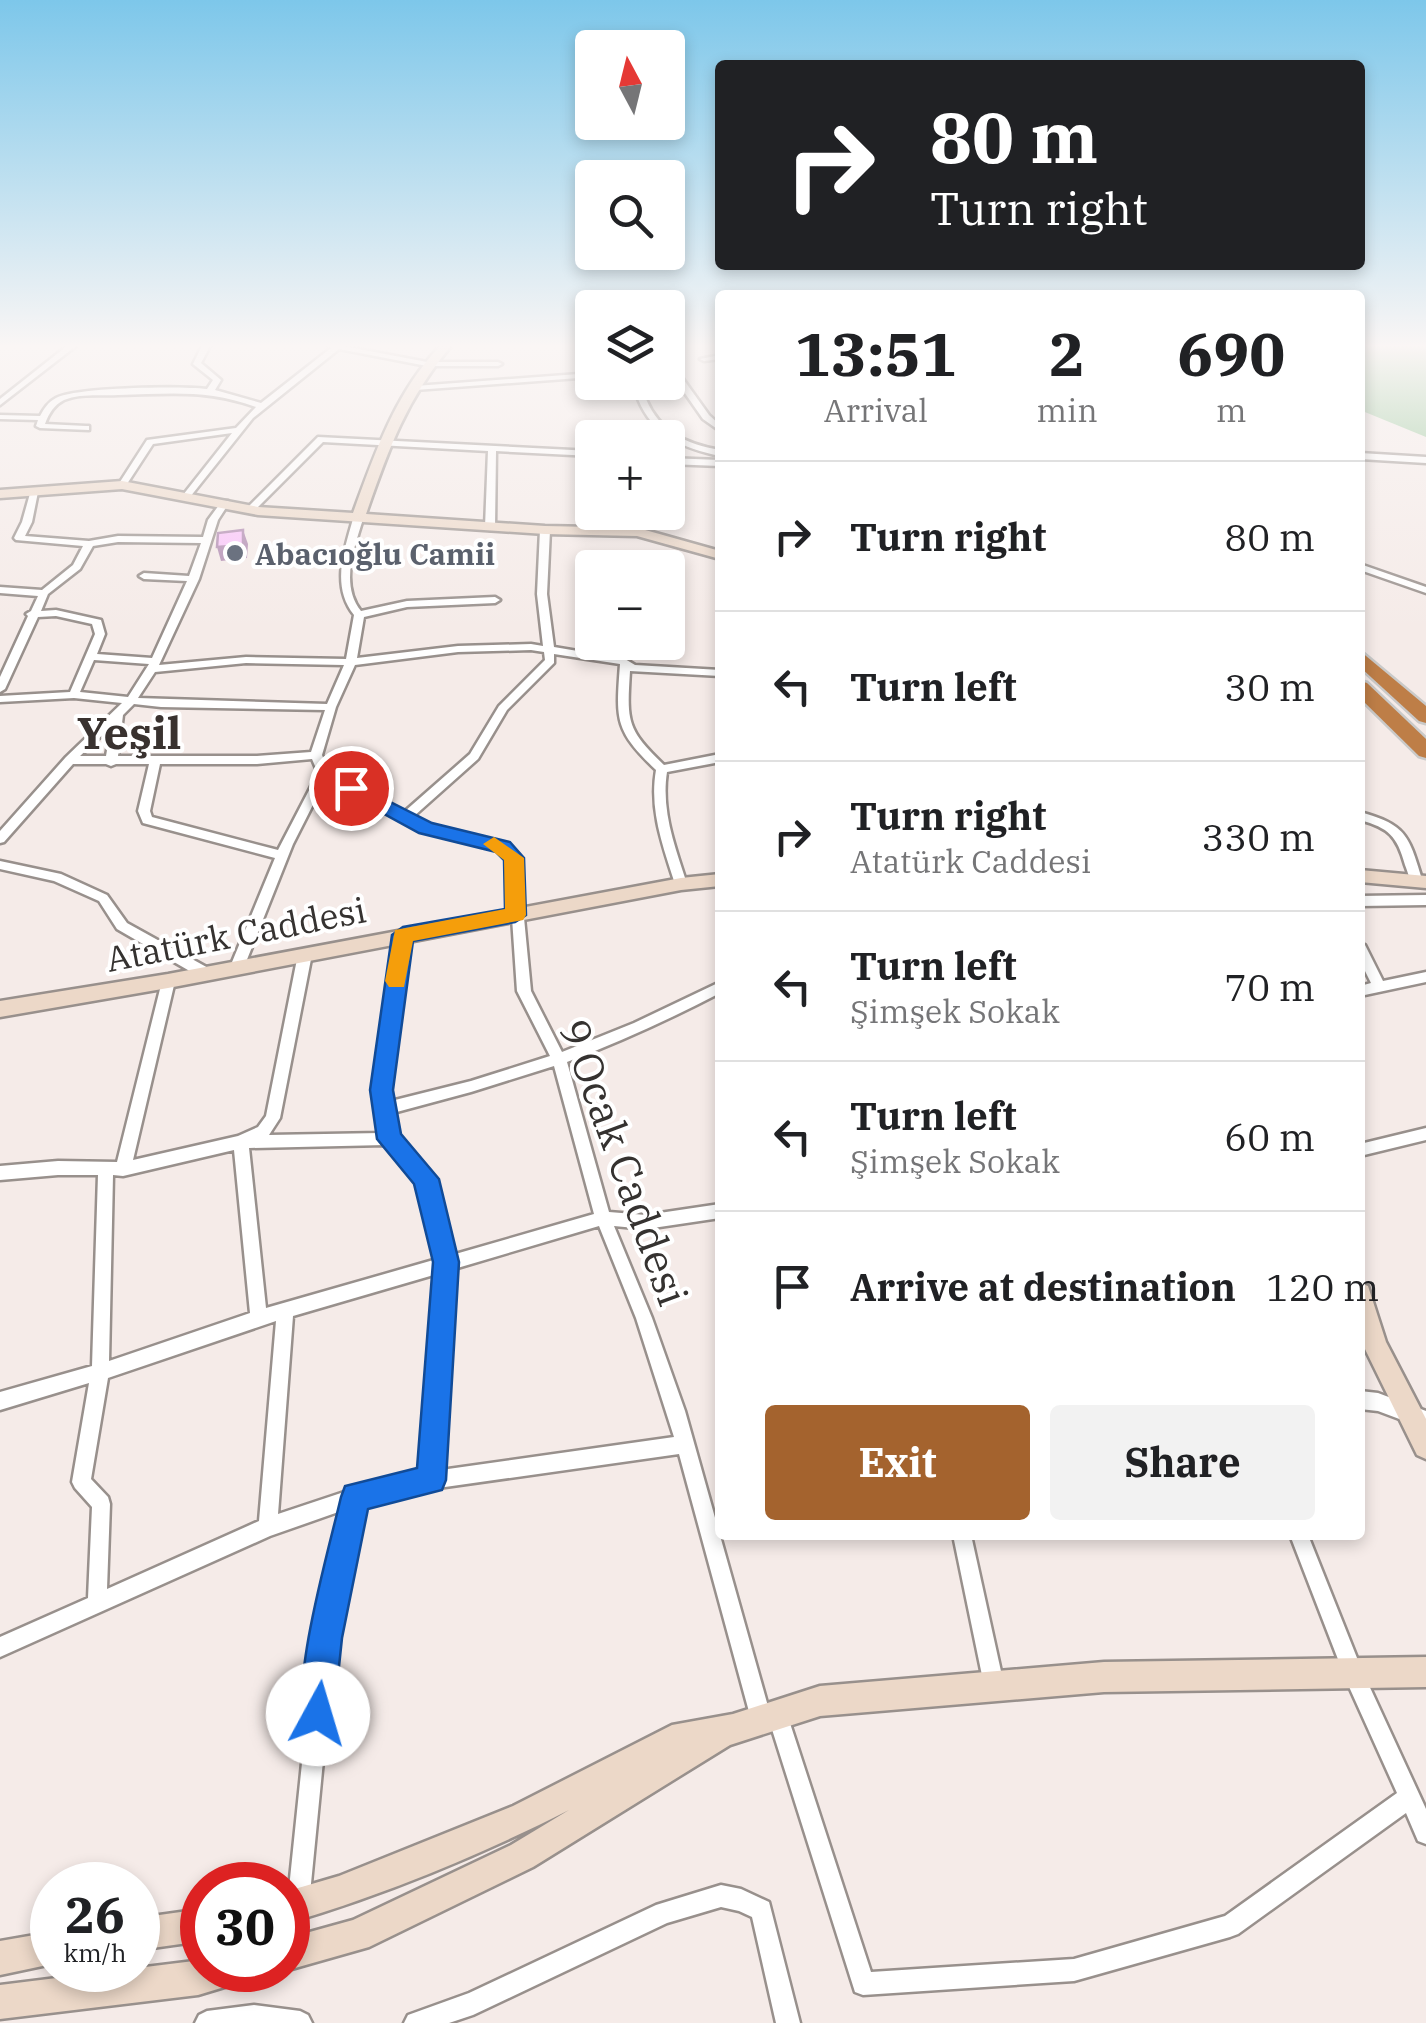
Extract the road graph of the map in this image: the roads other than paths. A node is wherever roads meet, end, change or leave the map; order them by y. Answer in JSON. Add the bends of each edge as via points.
{"nodes":[{"id":1,"x":162,"y":440,"type":"edge"},
{"id":2,"x":229,"y":440,"type":"edge"},
{"id":3,"x":317,"y":440,"type":"edge"},
{"id":4,"x":323,"y":440,"type":"edge"},
{"id":5,"x":387,"y":440,"type":"edge"},
{"id":6,"x":678,"y":440,"type":"edge"},
{"id":7,"x":385,"y":445,"type":"junction"},
{"id":8,"x":492,"y":450,"type":"junction"},
{"id":9,"x":715,"y":452,"type":"edge"},
{"id":10,"x":575,"y":453,"type":"edge"},
{"id":11,"x":1365,"y":456,"type":"edge"},
{"id":12,"x":1426,"y":460,"type":"edge"},
{"id":13,"x":685,"y":462,"type":"edge"},
{"id":14,"x":715,"y":463,"type":"edge"},
{"id":15,"x":122,"y":485,"type":"junction"},
{"id":16,"x":34,"y":492,"type":"junction"},
{"id":17,"x":0,"y":494,"type":"edge"},
{"id":18,"x":187,"y":495,"type":"junction"},
{"id":19,"x":224,"y":503,"type":"junction"},
{"id":20,"x":251,"y":509,"type":"junction"},
{"id":21,"x":358,"y":519,"type":"junction"},
{"id":22,"x":490,"y":527,"type":"junction"},
{"id":23,"x":545,"y":530,"type":"junction"},
{"id":24,"x":638,"y":532,"type":"joint"},
{"id":25,"x":19,"y":538,"type":"junction"},
{"id":26,"x":206,"y":540,"type":"junction"},
{"id":27,"x":0,"y":544,"type":"edge"},
{"id":28,"x":88,"y":544,"type":"junction"},
{"id":29,"x":715,"y":554,"type":"edge"},
{"id":30,"x":1365,"y":569,"type":"edge"},
{"id":31,"x":144,"y":576,"type":"dead end"},
{"id":32,"x":194,"y":578,"type":"junction"},
{"id":33,"x":0,"y":590,"type":"edge"},
{"id":34,"x":1426,"y":590,"type":"edge"},
{"id":35,"x":44,"y":593,"type":"junction"},
{"id":36,"x":495,"y":600,"type":"dead end"},
{"id":37,"x":31,"y":614,"type":"junction"},
{"id":38,"x":359,"y":615,"type":"junction"},
{"id":39,"x":550,"y":648,"type":"junction"},
{"id":40,"x":90,"y":657,"type":"junction"},
{"id":41,"x":1365,"y":661,"type":"edge"},
{"id":42,"x":351,"y":662,"type":"junction"},
{"id":43,"x":625,"y":662,"type":"junction"},
{"id":44,"x":153,"y":665,"type":"junction"},
{"id":45,"x":5,"y":670,"type":"edge"},
{"id":46,"x":715,"y":673,"type":"edge"},
{"id":47,"x":0,"y":688,"type":"edge"},
{"id":48,"x":1365,"y":693,"type":"edge"},
{"id":49,"x":74,"y":696,"type":"junction"},
{"id":50,"x":0,"y":699,"type":"edge"},
{"id":51,"x":132,"y":700,"type":"junction"},
{"id":52,"x":331,"y":706,"type":"junction"},
{"id":53,"x":118,"y":714,"type":"junction"},
{"id":54,"x":1426,"y":718,"type":"edge"},
{"id":55,"x":1426,"y":751,"type":"edge"},
{"id":56,"x":316,"y":755,"type":"junction"},
{"id":57,"x":715,"y":759,"type":"edge"},
{"id":58,"x":70,"y":760,"type":"junction"},
{"id":59,"x":110,"y":762,"type":"junction"},
{"id":60,"x":155,"y":762,"type":"junction"},
{"id":61,"x":662,"y":769,"type":"junction"},
{"id":62,"x":324,"y":773,"type":"junction"},
{"id":63,"x":1365,"y":817,"type":"edge"},
{"id":64,"x":405,"y":818,"type":"junction"},
{"id":65,"x":0,"y":839,"type":"edge"},
{"id":66,"x":280,"y":855,"type":"junction"},
{"id":67,"x":0,"y":864,"type":"edge"},
{"id":68,"x":1365,"y":876,"type":"edge"},
{"id":69,"x":715,"y":881,"type":"edge"},
{"id":70,"x":1421,"y":882,"type":"edge"},
{"id":71,"x":681,"y":884,"type":"junction"},
{"id":72,"x":1426,"y":900,"type":"edge"},
{"id":73,"x":1365,"y":901,"type":"edge"},
{"id":74,"x":515,"y":915,"type":"junction"},
{"id":75,"x":403,"y":935,"type":"junction"},
{"id":76,"x":304,"y":954,"type":"junction"},
{"id":77,"x":1365,"y":958,"type":"edge"},
{"id":78,"x":238,"y":967,"type":"junction"},
{"id":79,"x":205,"y":973,"type":"junction"},
{"id":80,"x":1426,"y":977,"type":"edge"},
{"id":81,"x":168,"y":982,"type":"junction"},
{"id":82,"x":1379,"y":986,"type":"junction"},
{"id":83,"x":715,"y":990,"type":"edge"},
{"id":84,"x":1365,"y":990,"type":"edge"},
{"id":85,"x":0,"y":1009,"type":"edge"},
{"id":86,"x":560,"y":1061,"type":"junction"},
{"id":87,"x":384,"y":1109,"type":"junction"},
{"id":88,"x":1426,"y":1134,"type":"edge"},
{"id":89,"x":389,"y":1139,"type":"junction"},
{"id":90,"x":241,"y":1142,"type":"junction"},
{"id":91,"x":1365,"y":1149,"type":"edge"},
{"id":92,"x":114,"y":1168,"type":"junction"},
{"id":93,"x":0,"y":1173,"type":"edge"},
{"id":94,"x":715,"y":1212,"type":"edge"},
{"id":95,"x":603,"y":1218,"type":"junction"},
{"id":96,"x":446,"y":1262,"type":"junction"},
{"id":97,"x":285,"y":1311,"type":"junction"},
{"id":98,"x":1365,"y":1311,"type":"edge"},
{"id":99,"x":258,"y":1318,"type":"junction"},
{"id":100,"x":100,"y":1372,"type":"junction"},
{"id":101,"x":0,"y":1401,"type":"edge"},
{"id":102,"x":1365,"y":1401,"type":"edge"},
{"id":103,"x":1419,"y":1418,"type":"edge"},
{"id":104,"x":686,"y":1444,"type":"junction"},
{"id":105,"x":1426,"y":1446,"type":"edge"},
{"id":106,"x":431,"y":1480,"type":"junction"},
{"id":107,"x":356,"y":1497,"type":"junction"},
{"id":108,"x":268,"y":1527,"type":"junction"},
{"id":109,"x":963,"y":1540,"type":"edge"},
{"id":110,"x":1301,"y":1540,"type":"edge"},
{"id":111,"x":97,"y":1604,"type":"junction"},
{"id":112,"x":0,"y":1647,"type":"edge"},
{"id":113,"x":1426,"y":1672,"type":"edge"},
{"id":114,"x":1354,"y":1673,"type":"junction"},
{"id":115,"x":994,"y":1685,"type":"junction"},
{"id":116,"x":757,"y":1721,"type":"junction"},
{"id":117,"x":1410,"y":1796,"type":"junction"},
{"id":118,"x":1426,"y":1833,"type":"edge"},
{"id":119,"x":298,"y":1862,"type":"edge"},
{"id":120,"x":310,"y":1900,"type":"edge"},
{"id":121,"x":310,"y":1948,"type":"edge"},
{"id":122,"x":30,"y":1952,"type":"edge"},
{"id":123,"x":0,"y":1958,"type":"edge"},
{"id":124,"x":180,"y":1980,"type":"edge"},
{"id":125,"x":0,"y":2002,"type":"edge"},
{"id":126,"x":207,"y":2023,"type":"edge"},
{"id":127,"x":300,"y":2023,"type":"edge"},
{"id":128,"x":416,"y":2023,"type":"edge"},
{"id":129,"x":788,"y":2023,"type":"edge"}],
"edges":[{"from":1,"to":15,"type":"street","via":[[150,442]]},
{"from":2,"to":18,"type":"street"},
{"from":3,"to":20,"type":"street"},
{"from":4,"to":7,"type":"street"},
{"from":5,"to":7,"type":"street"},
{"from":6,"to":9,"type":"street"},
{"from":7,"to":8,"type":"street"},
{"from":7,"to":21,"type":"street"},
{"from":8,"to":10,"type":"street"},
{"from":8,"to":22,"type":"street"},
{"from":11,"to":12,"type":"street"},
{"from":13,"to":14,"type":"street"},
{"from":15,"to":16,"type":"street"},
{"from":15,"to":18,"type":"street"},
{"from":16,"to":17,"type":"street"},
{"from":16,"to":25,"type":"street"},
{"from":18,"to":19,"type":"street"},
{"from":19,"to":20,"type":"street"},
{"from":19,"to":26,"type":"street"},
{"from":20,"to":21,"type":"street"},
{"from":21,"to":22,"type":"street"},
{"from":21,"to":38,"type":"street","via":[[345,590]]},
{"from":22,"to":23,"type":"street"},
{"from":23,"to":24,"type":"street"},
{"from":23,"to":39,"type":"street","via":[[542,594]]},
{"from":24,"to":29,"type":"street"},
{"from":25,"to":27,"type":"street"},
{"from":25,"to":28,"type":"street"},
{"from":26,"to":28,"type":"street"},
{"from":26,"to":32,"type":"street"},
{"from":28,"to":35,"type":"street","via":[[78,567]]},
{"from":30,"to":34,"type":"street"},
{"from":31,"to":32,"type":"street"},
{"from":32,"to":44,"type":"street"},
{"from":33,"to":35,"type":"street"},
{"from":35,"to":37,"type":"street"},
{"from":36,"to":38,"type":"street","via":[[407,604]]},
{"from":37,"to":40,"type":"street","via":[[97,622],[100,634]]},
{"from":37,"to":45,"type":"street"},
{"from":38,"to":42,"type":"street"},
{"from":39,"to":42,"type":"street","via":[[458,649]]},
{"from":39,"to":43,"type":"street"},
{"from":39,"to":64,"type":"street","via":[[550,661],[504,708],[474,756]]},
{"from":40,"to":44,"type":"street"},
{"from":40,"to":49,"type":"street"},
{"from":41,"to":54,"type":"highway"},
{"from":42,"to":44,"type":"street"},
{"from":42,"to":52,"type":"street"},
{"from":43,"to":46,"type":"street","via":[[632,668]]},
{"from":43,"to":61,"type":"street","via":[[622,726]]},
{"from":44,"to":51,"type":"street"},
{"from":45,"to":47,"type":"street"},
{"from":48,"to":55,"type":"highway"},
{"from":49,"to":50,"type":"street"},
{"from":49,"to":51,"type":"street"},
{"from":51,"to":52,"type":"street"},
{"from":51,"to":53,"type":"street"},
{"from":52,"to":56,"type":"street"},
{"from":53,"to":58,"type":"street"},
{"from":53,"to":59,"type":"street"},
{"from":56,"to":60,"type":"street"},
{"from":56,"to":62,"type":"street"},
{"from":57,"to":61,"type":"street"},
{"from":58,"to":59,"type":"street"},
{"from":58,"to":65,"type":"street"},
{"from":59,"to":60,"type":"street"},
{"from":60,"to":66,"type":"street","via":[[147,820]]},
{"from":61,"to":71,"type":"street","via":[[663,824]]},
{"from":62,"to":64,"type":"street","name":"9 Ocak Caddesi"},
{"from":62,"to":66,"type":"street"},
{"from":63,"to":70,"type":"street","via":[[1400,832]]},
{"from":64,"to":74,"type":"street","name":"9 Ocak Caddesi","via":[[503,847],[514,858]]},
{"from":66,"to":78,"type":"street"},
{"from":67,"to":79,"type":"street","via":[[58,877],[103,898],[122,926]]},
{"from":68,"to":70,"type":"street"},
{"from":69,"to":71,"type":"street","name":"Atatürk Caddesi"},
{"from":71,"to":74,"type":"street","name":"Atatürk Caddesi"},
{"from":72,"to":73,"type":"street"},
{"from":74,"to":75,"type":"street","name":"Atatürk Caddesi"},
{"from":74,"to":86,"type":"street","name":"9 Ocak Caddesi","via":[[524,991]]},
{"from":75,"to":76,"type":"street","name":"Atatürk Caddesi"},
{"from":75,"to":87,"type":"street"},
{"from":76,"to":78,"type":"street","name":"Atatürk Caddesi"},
{"from":76,"to":90,"type":"street","via":[[273,1118]]},
{"from":77,"to":82,"type":"street"},
{"from":78,"to":79,"type":"street","name":"Atatürk Caddesi"},
{"from":79,"to":81,"type":"street","name":"Atatürk Caddesi"},
{"from":80,"to":82,"type":"street"},
{"from":81,"to":85,"type":"street","name":"Atatürk Caddesi"},
{"from":81,"to":92,"type":"street"},
{"from":82,"to":84,"type":"street"},
{"from":83,"to":86,"type":"street"},
{"from":86,"to":87,"type":"street"},
{"from":86,"to":95,"type":"street","name":"9 Ocak Caddesi"},
{"from":87,"to":89,"type":"street"},
{"from":88,"to":91,"type":"street"},
{"from":89,"to":90,"type":"street"},
{"from":89,"to":96,"type":"street","via":[[426,1179]]},
{"from":90,"to":92,"type":"street"},
{"from":90,"to":99,"type":"street"},
{"from":92,"to":93,"type":"street"},
{"from":92,"to":100,"type":"street"},
{"from":94,"to":95,"type":"street","via":[[646,1222]]},
{"from":95,"to":96,"type":"street"},
{"from":95,"to":104,"type":"street","name":"9 Ocak Caddesi"},
{"from":96,"to":97,"type":"street"},
{"from":96,"to":106,"type":"street"},
{"from":97,"to":99,"type":"street"},
{"from":97,"to":108,"type":"street"},
{"from":98,"to":103,"type":"street","via":[[1375,1345]]},
{"from":99,"to":100,"type":"street"},
{"from":100,"to":101,"type":"street"},
{"from":100,"to":111,"type":"street","via":[[81,1482],[101,1504]]},
{"from":102,"to":103,"type":"street"},
{"from":103,"to":105,"type":"street"},
{"from":104,"to":106,"type":"street"},
{"from":104,"to":116,"type":"street","name":"9 Ocak Caddesi"},
{"from":106,"to":107,"type":"street"},
{"from":107,"to":108,"type":"street"},
{"from":107,"to":119,"type":"street","via":[[326,1638]]},
{"from":108,"to":111,"type":"street"},
{"from":109,"to":115,"type":"street"},
{"from":110,"to":114,"type":"street"},
{"from":111,"to":112,"type":"street"},
{"from":113,"to":114,"type":"street"},
{"from":114,"to":115,"type":"street"},
{"from":114,"to":117,"type":"street"},
{"from":115,"to":116,"type":"street","via":[[820,1700]]},
{"from":116,"to":117,"type":"street","name":"9 Ocak Caddesi","via":[[863,1984],[1074,1970],[1230,1926]]},
{"from":116,"to":120,"type":"street","via":[[672,1740],[523,1817]]},
{"from":116,"to":121,"type":"street","via":[[522,1856],[357,1936]]},
{"from":117,"to":118,"type":"street"},
{"from":122,"to":123,"type":"street"},
{"from":124,"to":125,"type":"street"},
{"from":126,"to":127,"type":"street","via":[[254,2017]]},
{"from":128,"to":129,"type":"street","via":[[474,2003],[664,1913],[721,1896],[760,1910]]}]}
